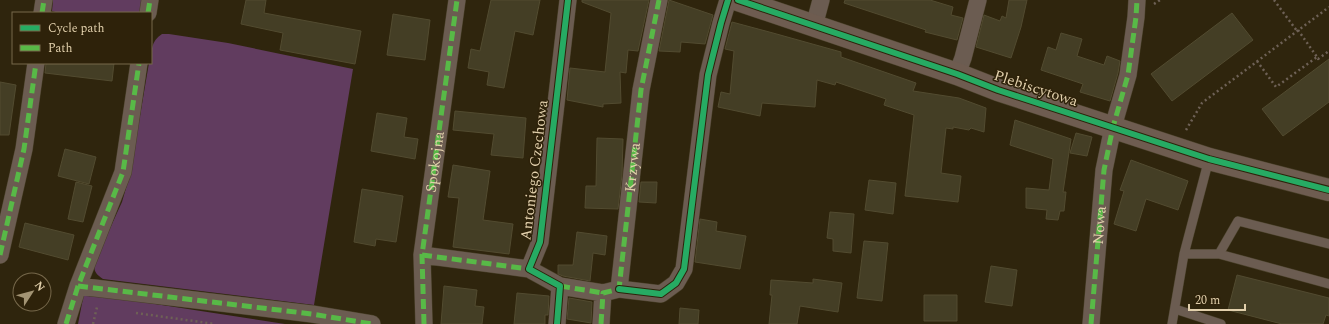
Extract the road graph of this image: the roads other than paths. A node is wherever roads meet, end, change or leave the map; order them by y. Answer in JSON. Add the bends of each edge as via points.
{"nodes":[{"id":1,"x":44,"y":0,"type":"edge"},
{"id":2,"x":150,"y":0,"type":"edge"},
{"id":3,"x":457,"y":0,"type":"edge"},
{"id":4,"x":568,"y":0,"type":"edge"},
{"id":5,"x":659,"y":0,"type":"edge"},
{"id":6,"x":728,"y":0,"type":"edge"},
{"id":7,"x":738,"y":0,"type":"edge"},
{"id":8,"x":821,"y":0,"type":"edge"},
{"id":9,"x":978,"y":0,"type":"edge"},
{"id":10,"x":1137,"y":0,"type":"edge"},
{"id":11,"x":42,"y":12,"type":"edge"},
{"id":12,"x":148,"y":12,"type":"edge"},
{"id":13,"x":814,"y":26,"type":"junction"},
{"id":14,"x":36,"y":64,"type":"edge"},
{"id":15,"x":139,"y":64,"type":"edge"},
{"id":16,"x":957,"y":74,"type":"junction"},
{"id":17,"x":1113,"y":127,"type":"junction"},
{"id":18,"x":1209,"y":159,"type":"junction"},
{"id":19,"x":1329,"y":190,"type":"edge"},
{"id":20,"x":1329,"y":244,"type":"edge"},
{"id":21,"x":1184,"y":254,"type":"junction"},
{"id":22,"x":1219,"y":254,"type":"junction"},
{"id":23,"x":0,"y":255,"type":"edge"},
{"id":24,"x":422,"y":255,"type":"junction"},
{"id":25,"x":529,"y":269,"type":"junction"},
{"id":26,"x":1329,"y":284,"type":"edge"},
{"id":27,"x":78,"y":286,"type":"junction"},
{"id":28,"x":560,"y":286,"type":"junction"},
{"id":29,"x":611,"y":291,"type":"junction"},
{"id":30,"x":1175,"y":309,"type":"junction"},
{"id":31,"x":66,"y":324,"type":"edge"},
{"id":32,"x":372,"y":324,"type":"edge"},
{"id":33,"x":424,"y":324,"type":"edge"},
{"id":34,"x":557,"y":324,"type":"edge"},
{"id":35,"x":601,"y":324,"type":"edge"},
{"id":36,"x":1091,"y":324,"type":"edge"},
{"id":37,"x":1172,"y":324,"type":"edge"},
{"id":38,"x":1221,"y":324,"type":"edge"}],
"edges":[{"from":1,"to":11,"type":"street"},
{"from":2,"to":12,"type":"street"},
{"from":3,"to":24,"type":"street","name":"Spokojna"},
{"from":4,"to":25,"type":"street","name":"Antoniego Czechowa","via":[[540,242]]},
{"from":5,"to":29,"type":"street","name":"Krzywa","via":[[641,90]]},
{"from":6,"to":29,"type":"street","via":[[708,75],[684,269],[676,283],[660,294]]},
{"from":7,"to":13,"type":"street","name":"Plebiscytowa"},
{"from":8,"to":13,"type":"street"},
{"from":9,"to":16,"type":"street"},
{"from":10,"to":17,"type":"street","name":"Nowa","via":[[1128,75]]},
{"from":13,"to":16,"type":"street","name":"Plebiscytowa"},
{"from":14,"to":23,"type":"street","via":[[24,149]]},
{"from":15,"to":27,"type":"street","via":[[123,172]]},
{"from":16,"to":17,"type":"street","name":"Plebiscytowa"},
{"from":17,"to":18,"type":"street","name":"Plebiscytowa"},
{"from":17,"to":36,"type":"street","name":"Nowa","via":[[1104,170]]},
{"from":18,"to":19,"type":"street","name":"Plebiscytowa"},
{"from":18,"to":21,"type":"lane"},
{"from":20,"to":22,"type":"lane","via":[[1238,221]]},
{"from":21,"to":22,"type":"lane"},
{"from":21,"to":30,"type":"lane"},
{"from":22,"to":26,"type":"lane"},
{"from":24,"to":25,"type":"street"},
{"from":24,"to":33,"type":"street","name":"Spokojna"},
{"from":25,"to":28,"type":"street"},
{"from":27,"to":31,"type":"street"},
{"from":27,"to":32,"type":"street","via":[[312,314]]},
{"from":28,"to":29,"type":"street"},
{"from":28,"to":34,"type":"street"},
{"from":29,"to":35,"type":"street","name":"Krzywa"},
{"from":30,"to":37,"type":"lane"},
{"from":30,"to":38,"type":"lane"}]}
